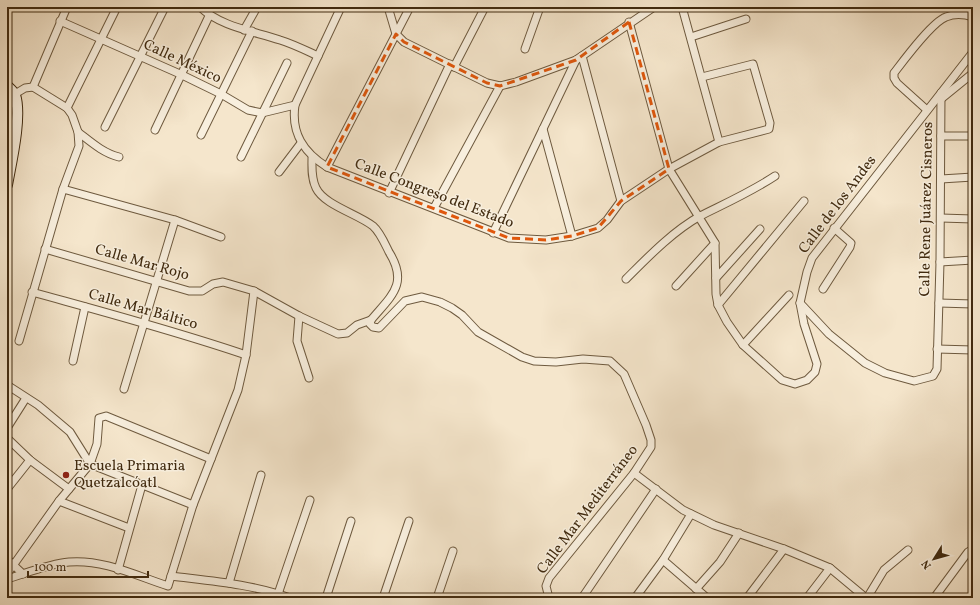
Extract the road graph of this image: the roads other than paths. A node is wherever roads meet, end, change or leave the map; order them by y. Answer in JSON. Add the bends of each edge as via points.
{"nodes":[{"id":1,"x":67,"y":7,"type":"edge"},
{"id":2,"x":117,"y":7,"type":"edge"},
{"id":3,"x":165,"y":7,"type":"edge"},
{"id":4,"x":200,"y":7,"type":"edge"},
{"id":5,"x":257,"y":7,"type":"edge"},
{"id":6,"x":341,"y":7,"type":"edge"},
{"id":7,"x":388,"y":7,"type":"edge"},
{"id":8,"x":410,"y":7,"type":"edge"},
{"id":9,"x":484,"y":7,"type":"edge"},
{"id":10,"x":540,"y":7,"type":"edge"},
{"id":11,"x":654,"y":7,"type":"edge"},
{"id":12,"x":682,"y":7,"type":"edge"},
{"id":13,"x":210,"y":16,"type":"junction"},
{"id":14,"x":973,"y":17,"type":"edge"},
{"id":15,"x":746,"y":19,"type":"dead end"},
{"id":16,"x":60,"y":21,"type":"junction"},
{"id":17,"x":629,"y":22,"type":"junction"},
{"id":18,"x":244,"y":30,"type":"junction"},
{"id":19,"x":252,"y":32,"type":"junction"},
{"id":20,"x":396,"y":34,"type":"junction"},
{"id":21,"x":691,"y":37,"type":"junction"},
{"id":22,"x":102,"y":38,"type":"junction"},
{"id":23,"x":525,"y":49,"type":"dead end"},
{"id":24,"x":973,"y":52,"type":"edge"},
{"id":25,"x":318,"y":56,"type":"junction"},
{"id":26,"x":140,"y":57,"type":"junction"},
{"id":27,"x":579,"y":58,"type":"junction"},
{"id":28,"x":287,"y":63,"type":"dead end"},
{"id":29,"x":452,"y":66,"type":"junction"},
{"id":30,"x":973,"y":73,"type":"edge"},
{"id":31,"x":180,"y":74,"type":"junction"},
{"id":32,"x":702,"y":77,"type":"junction"},
{"id":33,"x":7,"y":86,"type":"edge"},
{"id":34,"x":500,"y":86,"type":"junction"},
{"id":35,"x":33,"y":87,"type":"junction"},
{"id":36,"x":15,"y":94,"type":"junction"},
{"id":37,"x":221,"y":94,"type":"junction"},
{"id":38,"x":941,"y":96,"type":"junction"},
{"id":39,"x":295,"y":105,"type":"junction"},
{"id":40,"x":66,"y":108,"type":"junction"},
{"id":41,"x":927,"y":110,"type":"junction"},
{"id":42,"x":262,"y":113,"type":"junction"},
{"id":43,"x":105,"y":127,"type":"dead end"},
{"id":44,"x":543,"y":128,"type":"junction"},
{"id":45,"x":155,"y":130,"type":"dead end"},
{"id":46,"x":78,"y":132,"type":"junction"},
{"id":47,"x":201,"y":136,"type":"dead end"},
{"id":48,"x":941,"y":136,"type":"junction"},
{"id":49,"x":973,"y":136,"type":"edge"},
{"id":50,"x":719,"y":142,"type":"junction"},
{"id":51,"x":301,"y":143,"type":"junction"},
{"id":52,"x":119,"y":157,"type":"dead end"},
{"id":53,"x":241,"y":158,"type":"dead end"},
{"id":54,"x":312,"y":158,"type":"junction"},
{"id":55,"x":327,"y":167,"type":"junction"},
{"id":56,"x":669,"y":169,"type":"junction"},
{"id":57,"x":279,"y":172,"type":"dead end"},
{"id":58,"x":775,"y":176,"type":"dead end"},
{"id":59,"x":973,"y":177,"type":"edge"},
{"id":60,"x":941,"y":179,"type":"junction"},
{"id":61,"x":7,"y":185,"type":"edge"},
{"id":62,"x":63,"y":189,"type":"junction"},
{"id":63,"x":389,"y":193,"type":"junction"},
{"id":64,"x":621,"y":201,"type":"junction"},
{"id":65,"x":804,"y":201,"type":"dead end"},
{"id":66,"x":434,"y":208,"type":"junction"},
{"id":67,"x":699,"y":217,"type":"junction"},
{"id":68,"x":941,"y":218,"type":"junction"},
{"id":69,"x":973,"y":219,"type":"edge"},
{"id":70,"x":175,"y":220,"type":"junction"},
{"id":71,"x":834,"y":228,"type":"junction"},
{"id":72,"x":760,"y":229,"type":"dead end"},
{"id":73,"x":493,"y":233,"type":"junction"},
{"id":74,"x":220,"y":236,"type":"dead end"},
{"id":75,"x":572,"y":236,"type":"junction"},
{"id":76,"x":715,"y":243,"type":"junction"},
{"id":77,"x":45,"y":249,"type":"junction"},
{"id":78,"x":973,"y":260,"type":"edge"},
{"id":79,"x":940,"y":262,"type":"junction"},
{"id":80,"x":716,"y":278,"type":"junction"},
{"id":81,"x":626,"y":279,"type":"dead end"},
{"id":82,"x":156,"y":281,"type":"junction"},
{"id":83,"x":676,"y":286,"type":"dead end"},
{"id":84,"x":823,"y":288,"type":"dead end"},
{"id":85,"x":254,"y":291,"type":"junction"},
{"id":86,"x":32,"y":292,"type":"junction"},
{"id":87,"x":789,"y":295,"type":"dead end"},
{"id":88,"x":800,"y":303,"type":"junction"},
{"id":89,"x":939,"y":303,"type":"junction"},
{"id":90,"x":718,"y":304,"type":"junction"},
{"id":91,"x":973,"y":304,"type":"edge"},
{"id":92,"x":85,"y":307,"type":"junction"},
{"id":93,"x":299,"y":316,"type":"junction"},
{"id":94,"x":371,"y":320,"type":"junction"},
{"id":95,"x":142,"y":324,"type":"junction"},
{"id":96,"x":19,"y":341,"type":"dead end"},
{"id":97,"x":743,"y":345,"type":"junction"},
{"id":98,"x":937,"y":348,"type":"junction"},
{"id":99,"x":973,"y":350,"type":"edge"},
{"id":100,"x":246,"y":355,"type":"junction"},
{"id":101,"x":73,"y":361,"type":"dead end"},
{"id":102,"x":309,"y":378,"type":"dead end"},
{"id":103,"x":7,"y":385,"type":"edge"},
{"id":104,"x":124,"y":389,"type":"dead end"},
{"id":105,"x":26,"y":398,"type":"junction"},
{"id":106,"x":7,"y":428,"type":"edge"},
{"id":107,"x":7,"y":438,"type":"edge"},
{"id":108,"x":211,"y":459,"type":"junction"},
{"id":109,"x":30,"y":460,"type":"junction"},
{"id":110,"x":90,"y":464,"type":"junction"},
{"id":111,"x":634,"y":473,"type":"junction"},
{"id":112,"x":261,"y":475,"type":"dead end"},
{"id":113,"x":142,"y":485,"type":"junction"},
{"id":114,"x":7,"y":489,"type":"edge"},
{"id":115,"x":69,"y":489,"type":"junction"},
{"id":116,"x":656,"y":489,"type":"junction"},
{"id":117,"x":310,"y":500,"type":"dead end"},
{"id":118,"x":58,"y":501,"type":"junction"},
{"id":119,"x":193,"y":505,"type":"junction"},
{"id":120,"x":691,"y":514,"type":"junction"},
{"id":121,"x":351,"y":521,"type":"dead end"},
{"id":122,"x":408,"y":521,"type":"dead end"},
{"id":123,"x":129,"y":528,"type":"junction"},
{"id":124,"x":738,"y":533,"type":"junction"},
{"id":125,"x":784,"y":549,"type":"junction"},
{"id":126,"x":973,"y":549,"type":"edge"},
{"id":127,"x":908,"y":550,"type":"dead end"},
{"id":128,"x":453,"y":551,"type":"dead end"},
{"id":129,"x":7,"y":559,"type":"edge"},
{"id":130,"x":663,"y":560,"type":"junction"},
{"id":131,"x":14,"y":564,"type":"junction"},
{"id":132,"x":830,"y":568,"type":"junction"},
{"id":133,"x":118,"y":570,"type":"junction"},
{"id":134,"x":7,"y":574,"type":"edge"},
{"id":135,"x":23,"y":574,"type":"junction"},
{"id":136,"x":171,"y":576,"type":"junction"},
{"id":137,"x":7,"y":580,"type":"edge"},
{"id":138,"x":229,"y":583,"type":"junction"},
{"id":139,"x":696,"y":589,"type":"junction"},
{"id":140,"x":278,"y":594,"type":"junction"},
{"id":141,"x":290,"y":598,"type":"edge"},
{"id":142,"x":326,"y":598,"type":"edge"},
{"id":143,"x":383,"y":598,"type":"edge"},
{"id":144,"x":437,"y":598,"type":"edge"},
{"id":145,"x":549,"y":598,"type":"edge"},
{"id":146,"x":582,"y":598,"type":"edge"},
{"id":147,"x":635,"y":598,"type":"edge"},
{"id":148,"x":707,"y":598,"type":"edge"},
{"id":149,"x":747,"y":598,"type":"edge"},
{"id":150,"x":807,"y":598,"type":"edge"},
{"id":151,"x":866,"y":598,"type":"edge"},
{"id":152,"x":934,"y":598,"type":"edge"}],
"edges":[{"from":1,"to":16,"type":"street"},
{"from":2,"to":22,"type":"street"},
{"from":3,"to":26,"type":"street"},
{"from":4,"to":13,"type":"street"},
{"from":5,"to":18,"type":"street"},
{"from":6,"to":25,"type":"street"},
{"from":7,"to":20,"type":"street"},
{"from":8,"to":20,"type":"street"},
{"from":9,"to":29,"type":"street"},
{"from":10,"to":23,"type":"street"},
{"from":11,"to":17,"type":"street"},
{"from":12,"to":21,"type":"street"},
{"from":13,"to":18,"type":"street"},
{"from":13,"to":31,"type":"street"},
{"from":14,"to":41,"type":"street","via":[[958,14],[944,17],[894,73],[897,84]]},
{"from":15,"to":21,"type":"street"},
{"from":16,"to":22,"type":"street","name":"Calle México"},
{"from":16,"to":35,"type":"street"},
{"from":17,"to":27,"type":"street"},
{"from":17,"to":56,"type":"street","name":"Calle de los Andes"},
{"from":18,"to":19,"type":"street"},
{"from":19,"to":25,"type":"street"},
{"from":19,"to":37,"type":"street"},
{"from":20,"to":29,"type":"street","via":[[404,42]]},
{"from":20,"to":55,"type":"street"},
{"from":21,"to":32,"type":"street"},
{"from":22,"to":26,"type":"street","name":"Calle México"},
{"from":22,"to":40,"type":"street"},
{"from":24,"to":38,"type":"street"},
{"from":25,"to":39,"type":"street"},
{"from":26,"to":31,"type":"street","name":"Calle México"},
{"from":26,"to":43,"type":"street"},
{"from":27,"to":34,"type":"street"},
{"from":27,"to":44,"type":"street"},
{"from":27,"to":64,"type":"street"},
{"from":28,"to":42,"type":"street"},
{"from":29,"to":34,"type":"street"},
{"from":29,"to":63,"type":"street"},
{"from":30,"to":38,"type":"street"},
{"from":31,"to":37,"type":"street","name":"Calle México"},
{"from":31,"to":45,"type":"street"},
{"from":32,"to":50,"type":"street"},
{"from":32,"to":50,"type":"street","name":"Calle Congreso del Estado","via":[[753,64],[770,123],[769,129],[763,132]]},
{"from":33,"to":36,"type":"street"},
{"from":34,"to":66,"type":"street"},
{"from":35,"to":36,"type":"street"},
{"from":35,"to":40,"type":"street"},
{"from":36,"to":61,"type":"street","via":[[17,106]]},
{"from":37,"to":42,"type":"street","name":"Calle México","via":[[248,110]]},
{"from":37,"to":47,"type":"street"},
{"from":38,"to":41,"type":"street","name":"Calle de los Andes"},
{"from":38,"to":48,"type":"street","name":"Calle Rene Juárez Cisneros"},
{"from":39,"to":42,"type":"street"},
{"from":39,"to":51,"type":"street","name":"Calle Congreso del Estado","via":[[293,118]]},
{"from":40,"to":46,"type":"street","via":[[72,115]]},
{"from":41,"to":71,"type":"street","name":"Calle de los Andes"},
{"from":42,"to":53,"type":"street"},
{"from":44,"to":73,"type":"street"},
{"from":44,"to":75,"type":"street"},
{"from":46,"to":52,"type":"street","via":[[103,151]]},
{"from":46,"to":62,"type":"street","via":[[79,146]]},
{"from":48,"to":49,"type":"street"},
{"from":48,"to":60,"type":"street","name":"Calle Rene Juárez Cisneros"},
{"from":50,"to":56,"type":"street","name":"Calle Congreso del Estado"},
{"from":51,"to":54,"type":"street","name":"Calle Congreso del Estado"},
{"from":51,"to":57,"type":"street"},
{"from":54,"to":55,"type":"street","name":"Calle Congreso del Estado"},
{"from":54,"to":94,"type":"street","via":[[312,178],[316,188],[324,197],[374,227],[394,260],[399,282],[393,294]]},
{"from":55,"to":63,"type":"street","name":"Calle Congreso del Estado"},
{"from":56,"to":64,"type":"street","name":"Calle Congreso del Estado"},
{"from":56,"to":67,"type":"street","name":"Calle de los Andes"},
{"from":58,"to":67,"type":"street","via":[[753,191]]},
{"from":59,"to":60,"type":"street"},
{"from":60,"to":68,"type":"street","name":"Calle Rene Juárez Cisneros"},
{"from":62,"to":70,"type":"street"},
{"from":62,"to":77,"type":"street"},
{"from":63,"to":66,"type":"street","name":"Calle Congreso del Estado"},
{"from":64,"to":75,"type":"street","name":"Calle Congreso del Estado","via":[[598,228]]},
{"from":65,"to":90,"type":"street"},
{"from":66,"to":73,"type":"street","name":"Calle Congreso del Estado"},
{"from":67,"to":76,"type":"street","name":"Calle de los Andes"},
{"from":67,"to":81,"type":"street","via":[[662,244]]},
{"from":68,"to":69,"type":"street"},
{"from":68,"to":79,"type":"street","name":"Calle Rene Juárez Cisneros"},
{"from":70,"to":74,"type":"street"},
{"from":70,"to":82,"type":"street"},
{"from":71,"to":84,"type":"street","via":[[851,243]]},
{"from":71,"to":88,"type":"street","name":"Calle de los Andes","via":[[812,258]]},
{"from":72,"to":80,"type":"street"},
{"from":73,"to":75,"type":"street","name":"Calle Congreso del Estado","via":[[509,238],[546,240]]},
{"from":76,"to":80,"type":"street","name":"Calle de los Andes"},
{"from":76,"to":83,"type":"street"},
{"from":77,"to":82,"type":"street","name":"Calle Mar Rojo"},
{"from":77,"to":86,"type":"street"},
{"from":78,"to":79,"type":"street"},
{"from":79,"to":89,"type":"street","name":"Calle Rene Juárez Cisneros"},
{"from":80,"to":90,"type":"street","name":"Calle de los Andes"},
{"from":82,"to":85,"type":"street","name":"Calle Mar Rojo","via":[[189,291],[202,291],[213,284],[223,282]]},
{"from":82,"to":95,"type":"street"},
{"from":85,"to":93,"type":"street","name":"Calle Mar Rojo"},
{"from":85,"to":100,"type":"street"},
{"from":86,"to":92,"type":"street","name":"Calle Mar Báltico"},
{"from":86,"to":96,"type":"street"},
{"from":87,"to":97,"type":"street"},
{"from":88,"to":97,"type":"street","name":"Calle de los Andes","via":[[817,364],[815,372],[807,380],[795,384],[782,380]]},
{"from":88,"to":98,"type":"street","name":"Calle Rene Juárez Cisneros","via":[[829,334],[865,363],[885,373],[914,381],[933,376],[937,369]]},
{"from":89,"to":91,"type":"street"},
{"from":89,"to":98,"type":"street","name":"Calle Rene Juárez Cisneros"},
{"from":90,"to":97,"type":"street","name":"Calle de los Andes"},
{"from":92,"to":95,"type":"street","name":"Calle Mar Báltico"},
{"from":92,"to":101,"type":"street"},
{"from":93,"to":94,"type":"street","name":"Calle Mar Rojo","via":[[338,334],[347,333],[357,325]]},
{"from":93,"to":102,"type":"street","via":[[297,341]]},
{"from":94,"to":111,"type":"street","name":"Calle Mar Mediterráneo","via":[[370,324],[379,328],[405,301],[422,297],[452,308],[490,340],[534,362],[583,359],[610,361],[624,374],[651,440],[649,451]]},
{"from":95,"to":100,"type":"street","name":"Calle Mar Báltico","via":[[190,336]]},
{"from":95,"to":104,"type":"street"},
{"from":98,"to":99,"type":"street"},
{"from":100,"to":108,"type":"street","via":[[238,390]]},
{"from":103,"to":105,"type":"street"},
{"from":105,"to":106,"type":"street"},
{"from":105,"to":110,"type":"street","via":[[70,432]]},
{"from":107,"to":109,"type":"street"},
{"from":108,"to":110,"type":"street","via":[[101,416],[97,444]]},
{"from":108,"to":119,"type":"street"},
{"from":109,"to":114,"type":"street"},
{"from":109,"to":115,"type":"street"},
{"from":110,"to":113,"type":"street"},
{"from":110,"to":115,"type":"street"},
{"from":111,"to":116,"type":"street"},
{"from":111,"to":145,"type":"street","name":"Calle Mar Mediterráneo","via":[[549,578],[546,586]]},
{"from":112,"to":138,"type":"street"},
{"from":113,"to":119,"type":"street"},
{"from":113,"to":123,"type":"street"},
{"from":115,"to":118,"type":"street"},
{"from":116,"to":120,"type":"street"},
{"from":116,"to":146,"type":"street"},
{"from":117,"to":140,"type":"street"},
{"from":118,"to":123,"type":"street"},
{"from":118,"to":131,"type":"street"},
{"from":119,"to":136,"type":"street"},
{"from":120,"to":124,"type":"street"},
{"from":120,"to":130,"type":"street"},
{"from":121,"to":142,"type":"street"},
{"from":122,"to":143,"type":"street"},
{"from":123,"to":133,"type":"street"},
{"from":124,"to":125,"type":"street"},
{"from":124,"to":139,"type":"street","via":[[720,562]]},
{"from":125,"to":132,"type":"street"},
{"from":125,"to":149,"type":"street"},
{"from":126,"to":152,"type":"street","via":[[968,552]]},
{"from":127,"to":151,"type":"street","via":[[884,570]]},
{"from":128,"to":144,"type":"street"},
{"from":129,"to":131,"type":"street"},
{"from":130,"to":139,"type":"street"},
{"from":130,"to":147,"type":"street"},
{"from":131,"to":134,"type":"street"},
{"from":131,"to":135,"type":"street"},
{"from":132,"to":150,"type":"street"},
{"from":132,"to":151,"type":"street"},
{"from":133,"to":135,"type":"street","via":[[95,563],[70,562],[50,565]]},
{"from":133,"to":136,"type":"street","via":[[168,586]]},
{"from":135,"to":137,"type":"street"},
{"from":136,"to":138,"type":"street"},
{"from":138,"to":140,"type":"street"},
{"from":139,"to":148,"type":"street"},
{"from":140,"to":141,"type":"street"}]}
